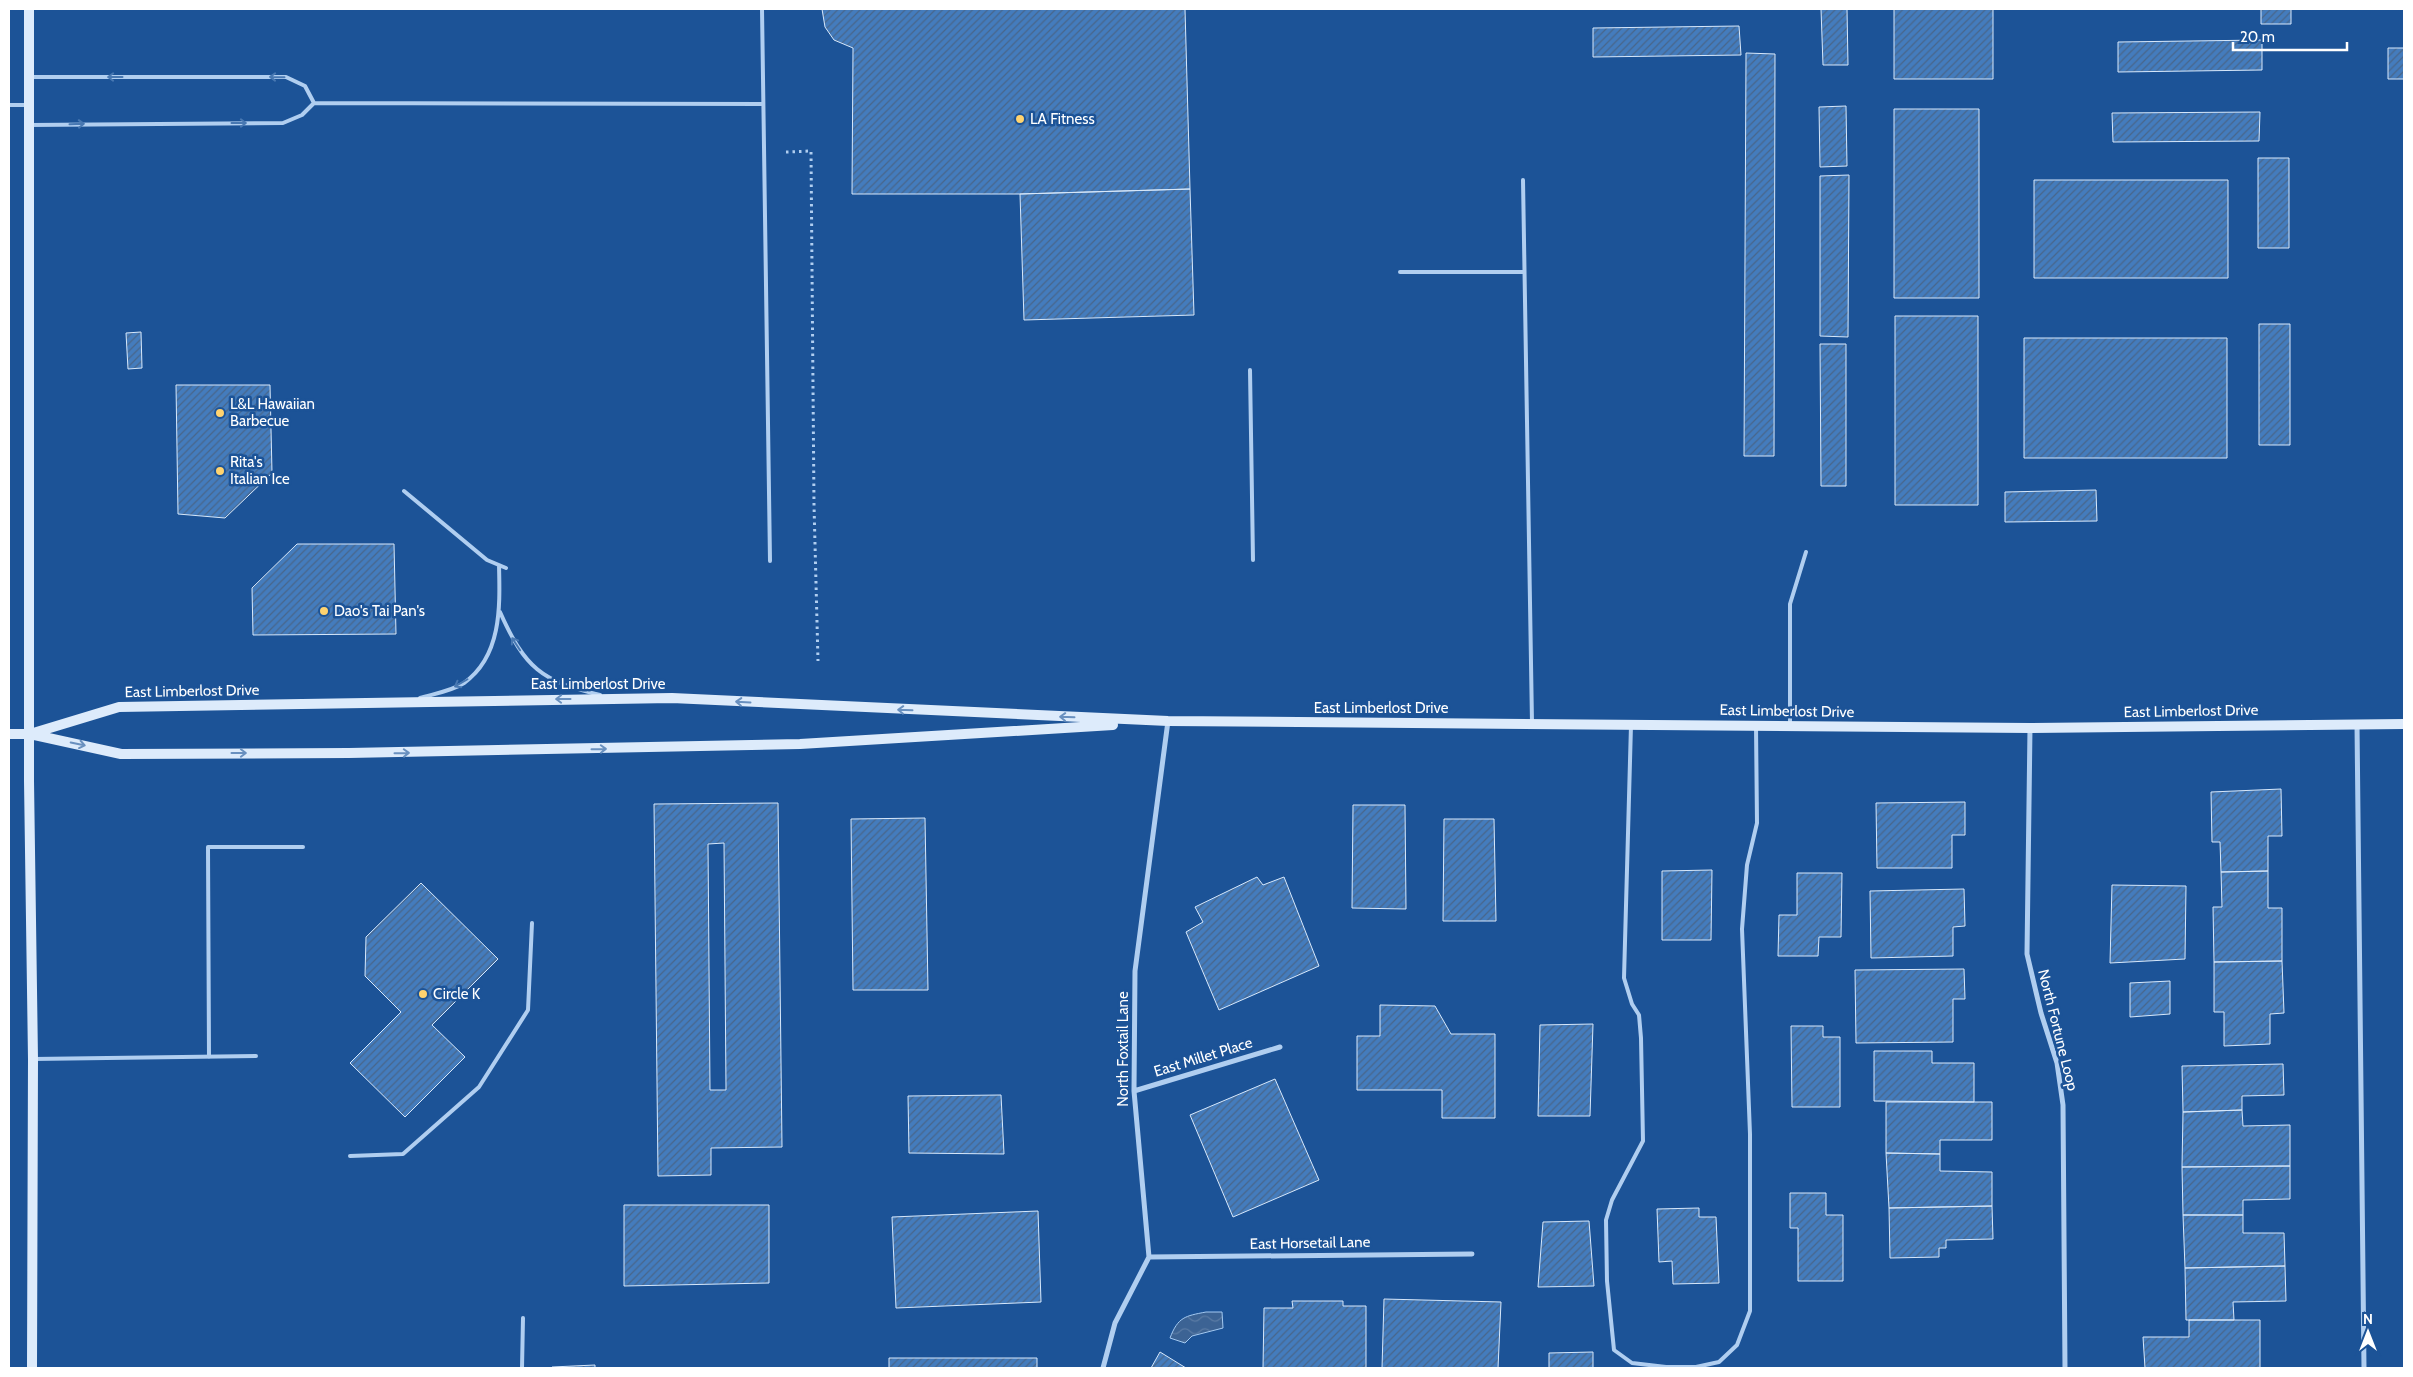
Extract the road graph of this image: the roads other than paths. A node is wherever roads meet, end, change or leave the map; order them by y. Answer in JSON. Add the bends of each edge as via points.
{"nodes":[{"id":1,"x":29,"y":9,"type":"edge"},
{"id":2,"x":762,"y":9,"type":"edge"},
{"id":3,"x":29,"y":77,"type":"junction"},
{"id":4,"x":314,"y":103,"type":"junction"},
{"id":5,"x":763,"y":104,"type":"junction"},
{"id":6,"x":9,"y":105,"type":"edge"},
{"id":7,"x":29,"y":105,"type":"junction"},
{"id":8,"x":28,"y":125,"type":"junction"},
{"id":9,"x":1523,"y":180,"type":"dead end"},
{"id":10,"x":1400,"y":272,"type":"dead end"},
{"id":11,"x":1523,"y":272,"type":"junction"},
{"id":12,"x":1250,"y":370,"type":"dead end"},
{"id":13,"x":404,"y":491,"type":"dead end"},
{"id":14,"x":1806,"y":552,"type":"dead end"},
{"id":15,"x":1253,"y":560,"type":"dead end"},
{"id":16,"x":770,"y":561,"type":"dead end"},
{"id":17,"x":499,"y":565,"type":"junction"},
{"id":18,"x":506,"y":568,"type":"dead end"},
{"id":19,"x":500,"y":612,"type":"junction"},
{"id":20,"x":616,"y":699,"type":"junction"},
{"id":21,"x":411,"y":702,"type":"junction"},
{"id":22,"x":1168,"y":721,"type":"junction"},
{"id":23,"x":1532,"y":724,"type":"junction"},
{"id":24,"x":2357,"y":724,"type":"junction"},
{"id":25,"x":2404,"y":724,"type":"edge"},
{"id":26,"x":1631,"y":725,"type":"junction"},
{"id":27,"x":1756,"y":726,"type":"junction"},
{"id":28,"x":1790,"y":726,"type":"junction"},
{"id":29,"x":2030,"y":728,"type":"junction"},
{"id":30,"x":9,"y":734,"type":"edge"},
{"id":31,"x":30,"y":734,"type":"junction"},
{"id":32,"x":303,"y":847,"type":"dead end"},
{"id":33,"x":532,"y":923,"type":"dead end"},
{"id":34,"x":1280,"y":1047,"type":"dead end"},
{"id":35,"x":256,"y":1056,"type":"dead end"},
{"id":36,"x":209,"y":1057,"type":"junction"},
{"id":37,"x":34,"y":1059,"type":"junction"},
{"id":38,"x":1134,"y":1091,"type":"junction"},
{"id":39,"x":350,"y":1156,"type":"dead end"},
{"id":40,"x":1472,"y":1254,"type":"dead end"},
{"id":41,"x":1149,"y":1257,"type":"junction"},
{"id":42,"x":523,"y":1318,"type":"dead end"},
{"id":43,"x":32,"y":1368,"type":"edge"},
{"id":44,"x":522,"y":1368,"type":"edge"},
{"id":45,"x":1103,"y":1368,"type":"edge"},
{"id":46,"x":2065,"y":1368,"type":"edge"},
{"id":47,"x":2364,"y":1368,"type":"edge"}],
"edges":[{"from":1,"to":3,"type":"street"},
{"from":2,"to":5,"type":"lane"},
{"from":4,"to":3,"type":"lane","one_way":true,"via":[[305,86],[286,77]]},
{"from":3,"to":7,"type":"street"},
{"from":4,"to":5,"type":"lane"},
{"from":8,"to":4,"type":"lane","one_way":true,"via":[[283,122],[302,115]]},
{"from":5,"to":16,"type":"lane"},
{"from":6,"to":7,"type":"lane"},
{"from":7,"to":8,"type":"street"},
{"from":8,"to":31,"type":"street"},
{"from":9,"to":11,"type":"lane"},
{"from":10,"to":11,"type":"lane"},
{"from":11,"to":23,"type":"lane"},
{"from":12,"to":15,"type":"lane"},
{"from":13,"to":17,"type":"lane","via":[[487,560]]},
{"from":14,"to":28,"type":"lane","via":[[1790,604]]},
{"from":17,"to":18,"type":"lane"},
{"from":17,"to":19,"type":"lane"},
{"from":20,"to":19,"type":"lane","one_way":true,"via":[[570,688],[542,675],[523,656]]},
{"from":19,"to":21,"type":"lane","one_way":true,"via":[[483,664],[463,683]]},
{"from":20,"to":21,"type":"street","name":"East Limberlost Drive","one_way":true},
{"from":22,"to":20,"type":"street","name":"East Limberlost Drive","one_way":true,"via":[[672,698]]},
{"from":21,"to":31,"type":"street","name":"East Limberlost Drive","via":[[120,707]]},
{"from":22,"to":23,"type":"street","name":"East Limberlost Drive"},
{"from":31,"to":22,"type":"street","name":"East Limberlost Drive","one_way":true,"via":[[121,754],[396,753],[800,744]]},
{"from":22,"to":38,"type":"street","name":"North Foxtail Lane","via":[[1135,971]]},
{"from":23,"to":26,"type":"street","name":"East Limberlost Drive"},
{"from":24,"to":25,"type":"street","name":"East Limberlost Drive"},
{"from":24,"to":29,"type":"street","name":"East Limberlost Drive"},
{"from":24,"to":47,"type":"street"},
{"from":26,"to":27,"type":"street","name":"East Limberlost Drive"},
{"from":26,"to":27,"type":"lane","via":[[1624,978],[1638,1015],[1641,1038],[1643,1141],[1612,1200],[1606,1220],[1607,1281],[1614,1350],[1632,1363],[1666,1367],[1696,1367],[1719,1362],[1737,1346],[1750,1311],[1750,1134],[1742,929],[1756,823]]},
{"from":27,"to":28,"type":"street","name":"East Limberlost Drive"},
{"from":28,"to":29,"type":"street","name":"East Limberlost Drive"},
{"from":29,"to":46,"type":"street","name":"North Fortune Loop","via":[[2027,954],[2057,1063],[2063,1105]]},
{"from":30,"to":31,"type":"street","name":"East Limberlost Drive"},
{"from":31,"to":37,"type":"street"},
{"from":32,"to":36,"type":"lane","via":[[208,847]]},
{"from":33,"to":39,"type":"lane","via":[[528,1010],[479,1087],[403,1154]]},
{"from":34,"to":38,"type":"street","name":"East Millet Place"},
{"from":35,"to":36,"type":"lane"},
{"from":36,"to":37,"type":"lane"},
{"from":37,"to":43,"type":"street"},
{"from":38,"to":41,"type":"street","name":"North Foxtail Lane"},
{"from":40,"to":41,"type":"street","name":"East Horsetail Lane"},
{"from":41,"to":45,"type":"street","via":[[1114,1324]]},
{"from":42,"to":44,"type":"lane"}]}
